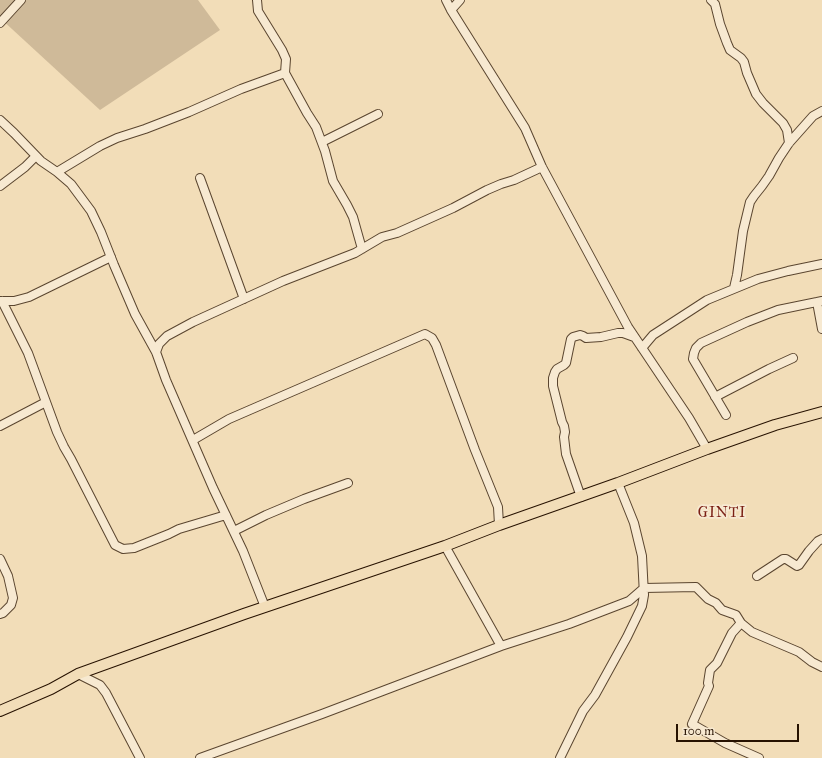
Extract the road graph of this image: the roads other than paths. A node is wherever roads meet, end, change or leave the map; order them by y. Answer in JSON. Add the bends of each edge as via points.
{"nodes":[{"id":1,"x":21,"y":0,"type":"edge"},
{"id":2,"x":257,"y":0,"type":"edge"},
{"id":3,"x":446,"y":0,"type":"edge"},
{"id":4,"x":460,"y":0,"type":"edge"},
{"id":5,"x":711,"y":0,"type":"edge"},
{"id":6,"x":451,"y":10,"type":"junction"},
{"id":7,"x":0,"y":23,"type":"edge"},
{"id":8,"x":285,"y":73,"type":"junction"},
{"id":9,"x":822,"y":111,"type":"edge"},
{"id":10,"x":378,"y":114,"type":"dead end"},
{"id":11,"x":0,"y":120,"type":"edge"},
{"id":12,"x":322,"y":142,"type":"junction"},
{"id":13,"x":789,"y":142,"type":"junction"},
{"id":14,"x":36,"y":156,"type":"junction"},
{"id":15,"x":542,"y":166,"type":"junction"},
{"id":16,"x":57,"y":172,"type":"junction"},
{"id":17,"x":200,"y":178,"type":"dead end"},
{"id":18,"x":0,"y":186,"type":"edge"},
{"id":19,"x":362,"y":249,"type":"junction"},
{"id":20,"x":111,"y":257,"type":"junction"},
{"id":21,"x":822,"y":264,"type":"edge"},
{"id":22,"x":734,"y":288,"type":"junction"},
{"id":23,"x":244,"y":299,"type":"junction"},
{"id":24,"x":1,"y":301,"type":"edge"},
{"id":25,"x":820,"y":301,"type":"edge"},
{"id":26,"x":822,"y":330,"type":"edge"},
{"id":27,"x":634,"y":337,"type":"junction"},
{"id":28,"x":642,"y":348,"type":"junction"},
{"id":29,"x":156,"y":352,"type":"junction"},
{"id":30,"x":793,"y":358,"type":"dead end"},
{"id":31,"x":715,"y":397,"type":"junction"},
{"id":32,"x":46,"y":402,"type":"junction"},
{"id":33,"x":822,"y":412,"type":"edge"},
{"id":34,"x":726,"y":415,"type":"dead end"},
{"id":35,"x":0,"y":426,"type":"edge"},
{"id":36,"x":193,"y":440,"type":"junction"},
{"id":37,"x":707,"y":449,"type":"junction"},
{"id":38,"x":348,"y":483,"type":"dead end"},
{"id":39,"x":618,"y":483,"type":"junction"},
{"id":40,"x":581,"y":496,"type":"junction"},
{"id":41,"x":226,"y":515,"type":"junction"},
{"id":42,"x":499,"y":525,"type":"junction"},
{"id":43,"x":234,"y":531,"type":"junction"},
{"id":44,"x":822,"y":539,"type":"edge"},
{"id":45,"x":445,"y":546,"type":"junction"},
{"id":46,"x":0,"y":559,"type":"edge"},
{"id":47,"x":757,"y":576,"type":"dead end"},
{"id":48,"x":644,"y":588,"type":"junction"},
{"id":49,"x":629,"y":601,"type":"junction"},
{"id":50,"x":642,"y":606,"type":"junction"},
{"id":51,"x":265,"y":607,"type":"junction"},
{"id":52,"x":0,"y":614,"type":"edge"},
{"id":53,"x":741,"y":623,"type":"junction"},
{"id":54,"x":500,"y":646,"type":"junction"},
{"id":55,"x":822,"y":666,"type":"edge"},
{"id":56,"x":78,"y":674,"type":"junction"},
{"id":57,"x":0,"y":711,"type":"edge"},
{"id":58,"x":140,"y":758,"type":"edge"},
{"id":59,"x":200,"y":758,"type":"edge"},
{"id":60,"x":560,"y":758,"type":"edge"},
{"id":61,"x":759,"y":758,"type":"edge"}],
"edges":[{"from":1,"to":7,"type":"street"},
{"from":2,"to":8,"type":"street","via":[[258,11],[286,59]]},
{"from":3,"to":6,"type":"street"},
{"from":4,"to":6,"type":"street"},
{"from":5,"to":13,"type":"street","via":[[715,4],[730,50],[744,62],[756,94],[787,130]]},
{"from":6,"to":15,"type":"street","via":[[518,116]]},
{"from":8,"to":12,"type":"street"},
{"from":8,"to":16,"type":"street","via":[[146,130],[117,138]]},
{"from":9,"to":13,"type":"street","via":[[813,116]]},
{"from":10,"to":12,"type":"street"},
{"from":11,"to":14,"type":"street"},
{"from":12,"to":19,"type":"street","via":[[334,181],[352,217]]},
{"from":13,"to":22,"type":"street","via":[[750,202]]},
{"from":14,"to":16,"type":"street"},
{"from":14,"to":18,"type":"street"},
{"from":15,"to":19,"type":"street"},
{"from":15,"to":27,"type":"street"},
{"from":16,"to":20,"type":"street","via":[[71,184],[91,211]]},
{"from":17,"to":23,"type":"street"},
{"from":19,"to":23,"type":"street"},
{"from":20,"to":24,"type":"street","via":[[29,297]]},
{"from":20,"to":29,"type":"street","via":[[135,314]]},
{"from":21,"to":22,"type":"street","via":[[788,271]]},
{"from":22,"to":28,"type":"street","via":[[707,300],[666,326]]},
{"from":23,"to":29,"type":"street","via":[[167,336],[159,344]]},
{"from":24,"to":32,"type":"street","via":[[28,353]]},
{"from":25,"to":26,"type":"street"},
{"from":25,"to":31,"type":"street","via":[[778,310],[747,322],[696,348],[694,360]]},
{"from":27,"to":28,"type":"street"},
{"from":27,"to":40,"type":"street","via":[[623,333],[594,338],[580,335],[573,337],[566,363],[557,369],[553,378],[564,426],[566,454]]},
{"from":28,"to":37,"type":"street"},
{"from":29,"to":36,"type":"street"},
{"from":30,"to":31,"type":"street"},
{"from":31,"to":34,"type":"street"},
{"from":32,"to":35,"type":"street"},
{"from":32,"to":41,"type":"street","via":[[64,447],[113,542],[118,547],[134,548],[179,529]]},
{"from":33,"to":37,"type":"main road"},
{"from":36,"to":41,"type":"street"},
{"from":36,"to":42,"type":"street","via":[[229,419],[425,334],[432,338],[436,345],[498,507]]},
{"from":37,"to":39,"type":"main road"},
{"from":38,"to":43,"type":"street","via":[[304,499]]},
{"from":39,"to":40,"type":"main road"},
{"from":39,"to":48,"type":"street","via":[[634,523],[642,556]]},
{"from":40,"to":42,"type":"main road"},
{"from":41,"to":43,"type":"street"},
{"from":42,"to":45,"type":"main road"},
{"from":43,"to":51,"type":"street"},
{"from":44,"to":47,"type":"street","via":[[799,565],[786,559]]},
{"from":45,"to":51,"type":"main road"},
{"from":45,"to":54,"type":"street"},
{"from":46,"to":52,"type":"street","via":[[8,576],[13,598],[11,605]]},
{"from":48,"to":49,"type":"street"},
{"from":48,"to":50,"type":"street"},
{"from":48,"to":53,"type":"street","via":[[696,587],[722,610],[736,615]]},
{"from":49,"to":50,"type":"street"},
{"from":49,"to":54,"type":"street"},
{"from":50,"to":60,"type":"street","via":[[627,637],[583,711]]},
{"from":51,"to":56,"type":"main road"},
{"from":53,"to":55,"type":"street","via":[[752,632],[799,652]]},
{"from":53,"to":61,"type":"street","via":[[732,633],[717,663],[710,670],[709,686],[692,724],[725,743]]},
{"from":54,"to":59,"type":"street"},
{"from":56,"to":57,"type":"main road"},
{"from":56,"to":58,"type":"street","via":[[100,685],[106,693]]}]}
